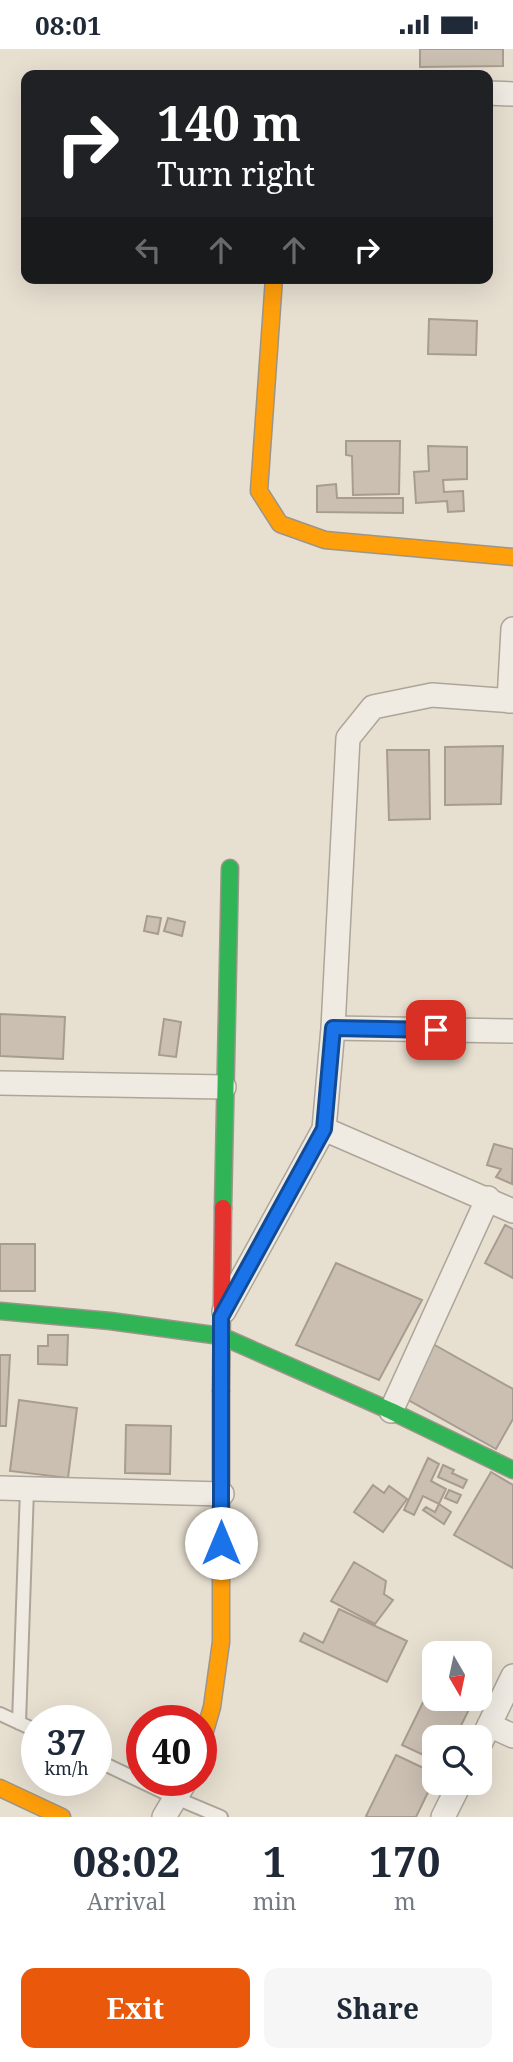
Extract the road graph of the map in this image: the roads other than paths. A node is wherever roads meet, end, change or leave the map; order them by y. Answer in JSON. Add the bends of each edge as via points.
{"nodes":[{"id":1,"x":493,"y":93,"type":"edge"},
{"id":2,"x":513,"y":94,"type":"edge"},
{"id":3,"x":274,"y":284,"type":"edge"},
{"id":4,"x":513,"y":557,"type":"edge"},
{"id":5,"x":513,"y":629,"type":"edge"},
{"id":6,"x":511,"y":701,"type":"edge"},
{"id":7,"x":230,"y":868,"type":"dead end"},
{"id":8,"x":333,"y":1028,"type":"junction"},
{"id":9,"x":513,"y":1031,"type":"edge"},
{"id":10,"x":0,"y":1083,"type":"edge"},
{"id":11,"x":224,"y":1087,"type":"junction"},
{"id":12,"x":324,"y":1129,"type":"junction"},
{"id":13,"x":488,"y":1198,"type":"junction"},
{"id":14,"x":513,"y":1210,"type":"edge"},
{"id":15,"x":0,"y":1311,"type":"edge"},
{"id":16,"x":221,"y":1326,"type":"junction"},
{"id":17,"x":391,"y":1411,"type":"junction"},
{"id":18,"x":513,"y":1470,"type":"edge"},
{"id":19,"x":0,"y":1488,"type":"edge"},
{"id":20,"x":27,"y":1489,"type":"junction"},
{"id":21,"x":222,"y":1494,"type":"junction"},
{"id":22,"x":513,"y":1676,"type":"edge"},
{"id":23,"x":213,"y":1705,"type":"edge"},
{"id":24,"x":0,"y":1714,"type":"edge"},
{"id":25,"x":19,"y":1723,"type":"joint"},
{"id":26,"x":488,"y":1725,"type":"edge"},
{"id":27,"x":492,"y":1735,"type":"edge"},
{"id":28,"x":513,"y":1736,"type":"edge"},
{"id":29,"x":112,"y":1768,"type":"edge"},
{"id":30,"x":0,"y":1789,"type":"edge"},
{"id":31,"x":454,"y":1795,"type":"edge"},
{"id":32,"x":176,"y":1798,"type":"edge"},
{"id":33,"x":62,"y":1817,"type":"edge"},
{"id":34,"x":221,"y":1817,"type":"edge"},
{"id":35,"x":443,"y":1817,"type":"edge"}],
"edges":[{"from":1,"to":2,"type":"street"},
{"from":3,"to":4,"type":"street","via":[[259,491],[280,524],[325,540]]},
{"from":5,"to":6,"type":"street"},
{"from":6,"to":8,"type":"street","via":[[432,695],[373,707],[348,739]]},
{"from":7,"to":11,"type":"street"},
{"from":8,"to":9,"type":"street"},
{"from":8,"to":12,"type":"street"},
{"from":10,"to":11,"type":"street"},
{"from":11,"to":16,"type":"street"},
{"from":12,"to":13,"type":"street"},
{"from":12,"to":16,"type":"street"},
{"from":13,"to":14,"type":"street"},
{"from":13,"to":17,"type":"street"},
{"from":15,"to":16,"type":"street"},
{"from":16,"to":17,"type":"street"},
{"from":16,"to":21,"type":"street"},
{"from":17,"to":18,"type":"street"},
{"from":19,"to":20,"type":"street"},
{"from":20,"to":21,"type":"street"},
{"from":20,"to":25,"type":"lane"},
{"from":21,"to":23,"type":"street"},
{"from":22,"to":26,"type":"street"},
{"from":24,"to":25,"type":"lane"},
{"from":27,"to":28,"type":"street"},
{"from":29,"to":32,"type":"lane"},
{"from":30,"to":33,"type":"street"},
{"from":31,"to":35,"type":"street"},
{"from":32,"to":34,"type":"lane"}]}
